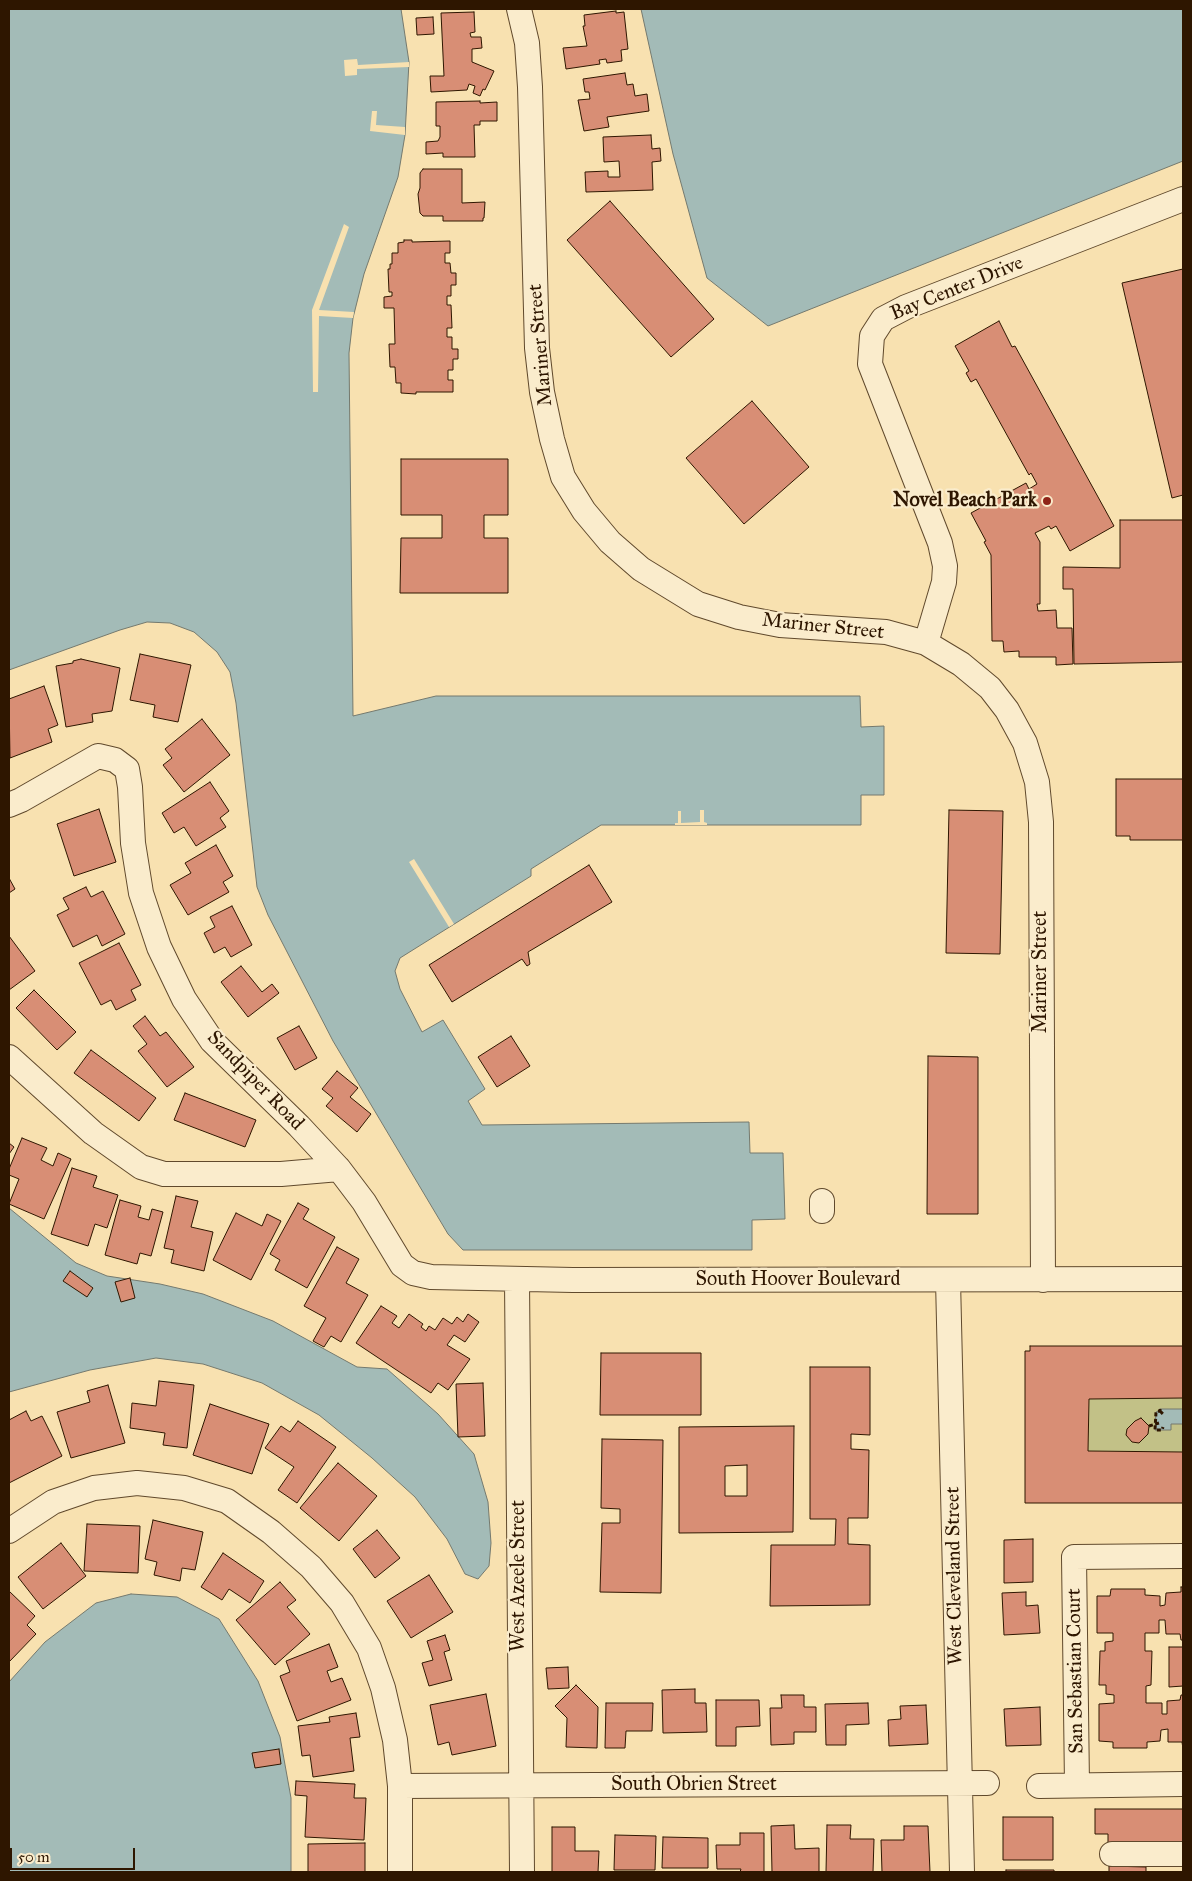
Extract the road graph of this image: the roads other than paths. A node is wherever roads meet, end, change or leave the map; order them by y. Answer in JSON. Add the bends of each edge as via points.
{"nodes":[{"id":1,"x":519,"y":9,"type":"edge"},
{"id":2,"x":1183,"y":199,"type":"edge"},
{"id":3,"x":926,"y":643,"type":"junction"},
{"id":4,"x":9,"y":805,"type":"edge"},
{"id":5,"x":9,"y":1057,"type":"edge"},
{"id":6,"x":339,"y":1169,"type":"junction"},
{"id":7,"x":413,"y":1273,"type":"joint"},
{"id":8,"x":1183,"y":1279,"type":"edge"},
{"id":9,"x":517,"y":1280,"type":"junction"},
{"id":10,"x":948,"y":1280,"type":"junction"},
{"id":11,"x":1043,"y":1280,"type":"junction"},
{"id":12,"x":9,"y":1531,"type":"edge"},
{"id":13,"x":1183,"y":1556,"type":"edge"},
{"id":14,"x":960,"y":1784,"type":"junction"},
{"id":15,"x":987,"y":1784,"type":"dead end"},
{"id":16,"x":1183,"y":1784,"type":"edge"},
{"id":17,"x":1077,"y":1785,"type":"junction"},
{"id":18,"x":400,"y":1786,"type":"junction"},
{"id":19,"x":521,"y":1786,"type":"junction"},
{"id":20,"x":1039,"y":1786,"type":"dead end"},
{"id":21,"x":1112,"y":1854,"type":"dead end"},
{"id":22,"x":1183,"y":1854,"type":"edge"},
{"id":23,"x":1153,"y":1864,"type":"edge"},
{"id":24,"x":400,"y":1872,"type":"edge"},
{"id":25,"x":522,"y":1872,"type":"edge"},
{"id":26,"x":962,"y":1872,"type":"edge"}],
"edges":[{"from":1,"to":3,"type":"street","name":"Mariner Street","via":[[527,43],[530,87],[537,338],[542,392],[563,477],[584,511],[610,542],[640,569],[698,604],[780,625],[886,632]]},
{"from":2,"to":3,"type":"street","name":"Bay Center Drive","via":[[906,307],[883,319],[872,336],[870,364],[940,543],[945,566],[944,582]]},
{"from":3,"to":11,"type":"street","name":"Mariner Street","via":[[961,664],[990,688],[1026,744],[1037,782],[1041,822]]},
{"from":4,"to":6,"type":"street","name":"Sandpiper Road","via":[[98,756],[115,760],[127,768],[141,893],[159,947],[184,999],[212,1041]]},
{"from":5,"to":6,"type":"street","via":[[93,1133],[141,1167],[164,1174],[281,1174]]},
{"from":6,"to":7,"type":"street","name":"Sandpiper Road","via":[[364,1202],[402,1265]]},
{"from":7,"to":9,"type":"street","name":"South Hoover Boulevard","via":[[431,1277]]},
{"from":8,"to":11,"type":"street","name":"South Hoover Boulevard"},
{"from":9,"to":10,"type":"street","name":"South Hoover Boulevard"},
{"from":9,"to":19,"type":"street","name":"West Azeele Street"},
{"from":10,"to":11,"type":"street","name":"South Hoover Boulevard"},
{"from":10,"to":14,"type":"street","name":"West Cleveland Street"},
{"from":12,"to":18,"type":"street","via":[[53,1502],[94,1488],[137,1483],[184,1488],[227,1501],[271,1532],[311,1567],[342,1603],[369,1648],[383,1688],[396,1740]]},
{"from":13,"to":17,"type":"street","name":"San Sebastian Court","via":[[1074,1557]]},
{"from":14,"to":15,"type":"street","name":"South Obrien Street"},
{"from":14,"to":19,"type":"street","name":"South Obrien Street"},
{"from":14,"to":26,"type":"street","name":"West Cleveland Street"},
{"from":16,"to":17,"type":"street"},
{"from":17,"to":20,"type":"street"},
{"from":18,"to":19,"type":"street","name":"South Obrien Street"},
{"from":18,"to":24,"type":"street"},
{"from":19,"to":25,"type":"street","name":"West Azeele Street"},
{"from":21,"to":23,"type":"street"},
{"from":22,"to":23,"type":"street"}]}
